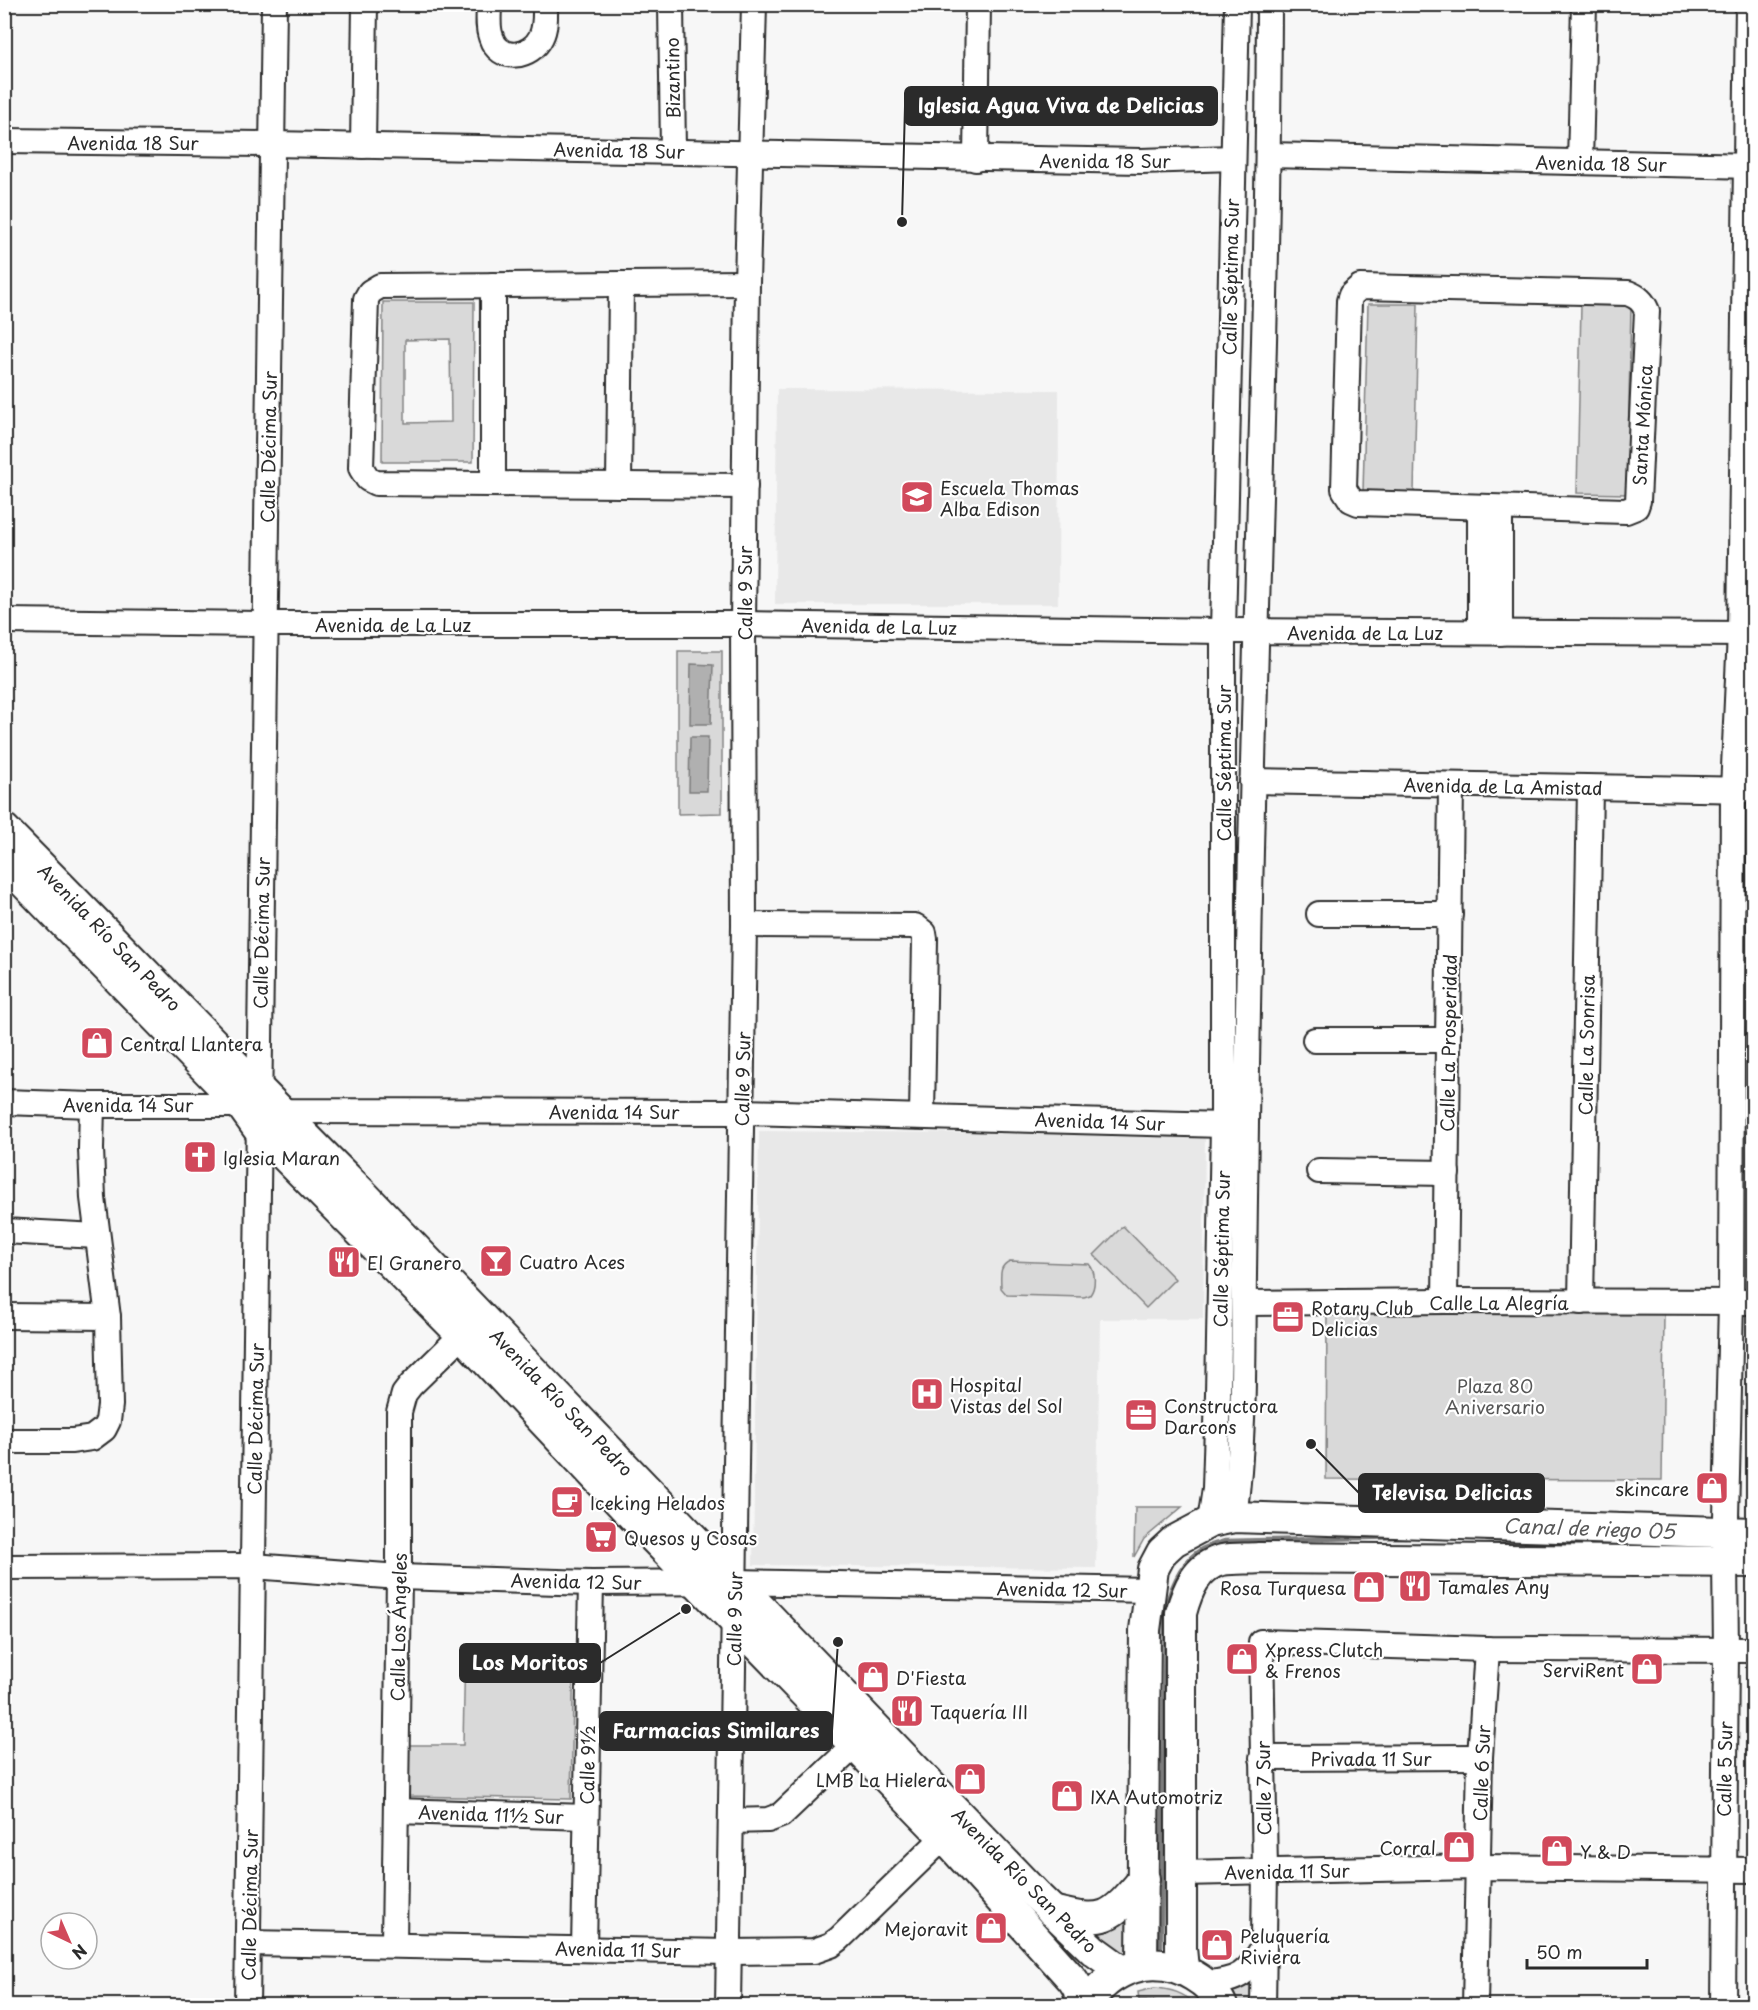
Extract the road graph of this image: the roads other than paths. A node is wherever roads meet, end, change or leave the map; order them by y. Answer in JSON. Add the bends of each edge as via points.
{"nodes":[{"id":1,"x":274,"y":4,"type":"edge"},
{"id":2,"x":365,"y":4,"type":"edge"},
{"id":3,"x":489,"y":4,"type":"edge"},
{"id":4,"x":545,"y":4,"type":"edge"},
{"id":5,"x":671,"y":4,"type":"edge"},
{"id":6,"x":754,"y":4,"type":"edge"},
{"id":7,"x":978,"y":4,"type":"edge"},
{"id":8,"x":1237,"y":4,"type":"edge"},
{"id":9,"x":1269,"y":4,"type":"edge"},
{"id":10,"x":1584,"y":4,"type":"edge"},
{"id":11,"x":1748,"y":4,"type":"edge"},
{"id":12,"x":1751,"y":31,"type":"edge"},
{"id":13,"x":4,"y":141,"type":"edge"},
{"id":14,"x":272,"y":144,"type":"junction"},
{"id":15,"x":363,"y":146,"type":"junction"},
{"id":16,"x":673,"y":151,"type":"junction"},
{"id":17,"x":750,"y":153,"type":"junction"},
{"id":18,"x":1268,"y":155,"type":"junction"},
{"id":19,"x":1233,"y":158,"type":"junction"},
{"id":20,"x":976,"y":159,"type":"junction"},
{"id":21,"x":1580,"y":162,"type":"junction"},
{"id":22,"x":1750,"y":166,"type":"edge"},
{"id":23,"x":747,"y":283,"type":"junction"},
{"id":24,"x":621,"y":284,"type":"junction"},
{"id":25,"x":493,"y":285,"type":"junction"},
{"id":26,"x":494,"y":484,"type":"junction"},
{"id":27,"x":619,"y":485,"type":"junction"},
{"id":28,"x":745,"y":486,"type":"junction"},
{"id":29,"x":1490,"y":507,"type":"junction"},
{"id":30,"x":4,"y":621,"type":"edge"},
{"id":31,"x":266,"y":624,"type":"junction"},
{"id":32,"x":743,"y":624,"type":"junction"},
{"id":33,"x":1223,"y":632,"type":"junction"},
{"id":34,"x":1258,"y":632,"type":"junction"},
{"id":35,"x":1490,"y":632,"type":"junction"},
{"id":36,"x":1747,"y":634,"type":"edge"},
{"id":37,"x":1252,"y":781,"type":"junction"},
{"id":38,"x":1451,"y":785,"type":"junction"},
{"id":39,"x":1590,"y":788,"type":"junction"},
{"id":40,"x":1743,"y":790,"type":"edge"},
{"id":41,"x":4,"y":829,"type":"edge"},
{"id":42,"x":4,"y":862,"type":"edge"},
{"id":43,"x":1319,"y":914,"type":"dead end"},
{"id":44,"x":1450,"y":914,"type":"junction"},
{"id":45,"x":744,"y":925,"type":"junction"},
{"id":46,"x":1315,"y":1040,"type":"dead end"},
{"id":47,"x":1448,"y":1040,"type":"junction"},
{"id":48,"x":4,"y":1102,"type":"edge"},
{"id":49,"x":92,"y":1105,"type":"junction"},
{"id":50,"x":260,"y":1109,"type":"junction"},
{"id":51,"x":742,"y":1112,"type":"junction"},
{"id":52,"x":922,"y":1116,"type":"junction"},
{"id":53,"x":1742,"y":1121,"type":"edge"},
{"id":54,"x":1223,"y":1125,"type":"junction"},
{"id":55,"x":1319,"y":1171,"type":"dead end"},
{"id":56,"x":1447,"y":1173,"type":"junction"},
{"id":57,"x":4,"y":1232,"type":"edge"},
{"id":58,"x":97,"y":1236,"type":"junction"},
{"id":59,"x":1445,"y":1301,"type":"junction"},
{"id":60,"x":1581,"y":1302,"type":"junction"},
{"id":61,"x":1742,"y":1302,"type":"edge"},
{"id":62,"x":1244,"y":1303,"type":"junction"},
{"id":63,"x":4,"y":1316,"type":"edge"},
{"id":64,"x":108,"y":1317,"type":"junction"},
{"id":65,"x":462,"y":1335,"type":"junction"},
{"id":66,"x":4,"y":1441,"type":"edge"},
{"id":67,"x":1222,"y":1519,"type":"junction"},
{"id":68,"x":1739,"y":1547,"type":"edge"},
{"id":69,"x":253,"y":1566,"type":"junction"},
{"id":70,"x":4,"y":1567,"type":"edge"},
{"id":71,"x":399,"y":1577,"type":"junction"},
{"id":72,"x":591,"y":1582,"type":"junction"},
{"id":73,"x":696,"y":1582,"type":"junction"},
{"id":74,"x":735,"y":1582,"type":"junction"},
{"id":75,"x":1149,"y":1590,"type":"junction"},
{"id":76,"x":734,"y":1622,"type":"junction"},
{"id":77,"x":1487,"y":1649,"type":"junction"},
{"id":78,"x":1726,"y":1650,"type":"junction"},
{"id":79,"x":1754,"y":1650,"type":"edge"},
{"id":80,"x":855,"y":1745,"type":"junction"},
{"id":81,"x":1479,"y":1757,"type":"junction"},
{"id":82,"x":1262,"y":1758,"type":"junction"},
{"id":83,"x":396,"y":1811,"type":"junction"},
{"id":84,"x":586,"y":1817,"type":"junction"},
{"id":85,"x":731,"y":1821,"type":"junction"},
{"id":86,"x":944,"y":1837,"type":"junction"},
{"id":87,"x":1478,"y":1867,"type":"junction"},
{"id":88,"x":1723,"y":1870,"type":"junction"},
{"id":89,"x":1754,"y":1870,"type":"edge"},
{"id":90,"x":1265,"y":1871,"type":"junction"},
{"id":91,"x":1180,"y":1873,"type":"junction"},
{"id":92,"x":1144,"y":1879,"type":"junction"},
{"id":93,"x":1052,"y":1911,"type":"junction"},
{"id":94,"x":248,"y":1943,"type":"junction"},
{"id":95,"x":394,"y":1944,"type":"junction"},
{"id":96,"x":1264,"y":1946,"type":"junction"},
{"id":97,"x":584,"y":1948,"type":"junction"},
{"id":98,"x":729,"y":1952,"type":"junction"},
{"id":99,"x":1132,"y":1968,"type":"junction"},
{"id":100,"x":1204,"y":1986,"type":"edge"},
{"id":101,"x":247,"y":2006,"type":"edge"},
{"id":102,"x":728,"y":2006,"type":"edge"},
{"id":103,"x":1084,"y":2006,"type":"edge"},
{"id":104,"x":1263,"y":2006,"type":"edge"},
{"id":105,"x":1475,"y":2006,"type":"edge"},
{"id":106,"x":1723,"y":2006,"type":"edge"}],
"edges":[{"from":1,"to":14,"type":"street","name":"Calle Décima Sur"},
{"from":2,"to":15,"type":"street"},
{"from":3,"to":4,"type":"street","via":[[492,41],[511,55],[530,51],[537,44],[544,27]]},
{"from":5,"to":16,"type":"street","name":"Bizantino"},
{"from":6,"to":17,"type":"street","name":"Calle 9 Sur"},
{"from":7,"to":20,"type":"street"},
{"from":8,"to":19,"type":"street","name":"Calle Séptima Sur"},
{"from":9,"to":18,"type":"street","name":"Calle Séptima Sur"},
{"from":10,"to":21,"type":"street"},
{"from":11,"to":12,"type":"street","name":"Calle 5 Sur"},
{"from":12,"to":22,"type":"street","name":"Calle 5 Sur"},
{"from":13,"to":14,"type":"street","name":"Avenida 18 Sur"},
{"from":14,"to":15,"type":"street","name":"Avenida 18 Sur"},
{"from":14,"to":31,"type":"street","name":"Calle Décima Sur"},
{"from":15,"to":16,"type":"street","name":"Avenida 18 Sur"},
{"from":16,"to":17,"type":"street","name":"Avenida 18 Sur"},
{"from":17,"to":20,"type":"street","name":"Avenida 18 Sur"},
{"from":17,"to":23,"type":"street","name":"Calle 9 Sur"},
{"from":18,"to":21,"type":"street","name":"Avenida 18 Sur"},
{"from":18,"to":34,"type":"street","name":"Calle Séptima Sur"},
{"from":19,"to":20,"type":"street","name":"Avenida 18 Sur"},
{"from":19,"to":33,"type":"street","name":"Calle Séptima Sur"},
{"from":21,"to":22,"type":"street","name":"Avenida 18 Sur"},
{"from":22,"to":36,"type":"street","name":"Calle 5 Sur"},
{"from":23,"to":24,"type":"street"},
{"from":23,"to":28,"type":"street","name":"Calle 9 Sur"},
{"from":24,"to":25,"type":"street"},
{"from":24,"to":27,"type":"street"},
{"from":25,"to":26,"type":"street"},
{"from":25,"to":26,"type":"street","via":[[380,286],[369,292],[361,468],[376,483]]},
{"from":26,"to":27,"type":"street"},
{"from":27,"to":28,"type":"street"},
{"from":28,"to":32,"type":"street","name":"Calle 9 Sur"},
{"from":29,"to":29,"type":"street","name":"Santa Mónica","via":[[1358,503],[1346,495],[1351,295],[1360,287],[1628,293],[1638,297],[1647,311],[1636,507],[1626,512]]},
{"from":29,"to":35,"type":"street"},
{"from":30,"to":31,"type":"street","name":"Avenida de La Luz"},
{"from":31,"to":32,"type":"street","name":"Avenida de La Luz"},
{"from":31,"to":50,"type":"street","name":"Calle Décima Sur"},
{"from":32,"to":33,"type":"street","name":"Avenida de La Luz"},
{"from":32,"to":45,"type":"street","name":"Calle 9 Sur"},
{"from":33,"to":34,"type":"street","name":"Avenida de La Luz"},
{"from":33,"to":54,"type":"street","name":"Calle Séptima Sur"},
{"from":34,"to":35,"type":"street","name":"Avenida de La Luz"},
{"from":34,"to":37,"type":"street","name":"Calle Séptima Sur"},
{"from":35,"to":36,"type":"street","name":"Avenida de La Luz"},
{"from":36,"to":40,"type":"street","name":"Calle 5 Sur"},
{"from":37,"to":38,"type":"street","name":"Avenida de La Amistad"},
{"from":37,"to":62,"type":"street","name":"Calle Séptima Sur"},
{"from":38,"to":39,"type":"street","name":"Avenida de La Amistad"},
{"from":38,"to":44,"type":"street","name":"Calle La Prosperidad"},
{"from":39,"to":40,"type":"street","name":"Avenida de La Amistad"},
{"from":39,"to":60,"type":"street","name":"Calle La Sonrisa"},
{"from":40,"to":53,"type":"street","name":"Calle 5 Sur"},
{"from":41,"to":50,"type":"main road","name":"Avenida Río San Pedro","via":[[166,993]]},
{"from":42,"to":50,"type":"main road","name":"Avenida Río San Pedro"},
{"from":43,"to":44,"type":"street"},
{"from":44,"to":47,"type":"street","name":"Calle La Prosperidad"},
{"from":45,"to":51,"type":"street","name":"Calle 9 Sur"},
{"from":45,"to":52,"type":"street","via":[[920,929],[925,939]]},
{"from":46,"to":47,"type":"street"},
{"from":47,"to":56,"type":"street","name":"Calle La Prosperidad"},
{"from":48,"to":49,"type":"street","name":"Avenida 14 Sur"},
{"from":49,"to":50,"type":"street","name":"Avenida 14 Sur"},
{"from":49,"to":58,"type":"street"},
{"from":50,"to":51,"type":"street","name":"Avenida 14 Sur"},
{"from":50,"to":65,"type":"main road","name":"Avenida Río San Pedro"},
{"from":50,"to":69,"type":"street","name":"Calle Décima Sur"},
{"from":50,"to":74,"type":"main road","name":"Avenida Río San Pedro","via":[[370,1202]]},
{"from":51,"to":52,"type":"street","name":"Avenida 14 Sur"},
{"from":51,"to":74,"type":"street","name":"Calle 9 Sur"},
{"from":52,"to":54,"type":"street","name":"Avenida 14 Sur"},
{"from":53,"to":61,"type":"street","name":"Calle 5 Sur"},
{"from":54,"to":67,"type":"street","name":"Calle Séptima Sur","via":[[1215,1488]]},
{"from":55,"to":56,"type":"street"},
{"from":56,"to":59,"type":"street","name":"Calle La Prosperidad"},
{"from":57,"to":58,"type":"street"},
{"from":58,"to":64,"type":"street"},
{"from":59,"to":60,"type":"street","name":"Calle La Alegría"},
{"from":59,"to":62,"type":"street","name":"Calle La Alegría"},
{"from":60,"to":61,"type":"street","name":"Calle La Alegría"},
{"from":61,"to":68,"type":"street","name":"Calle 5 Sur"},
{"from":62,"to":67,"type":"street","name":"Calle Séptima Sur","via":[[1239,1476]]},
{"from":63,"to":64,"type":"street"},
{"from":64,"to":66,"type":"street","via":[[110,1405],[104,1429],[92,1438],[72,1441]]},
{"from":65,"to":71,"type":"street","name":"Calle Los Ángeles","via":[[411,1385],[400,1402]]},
{"from":65,"to":73,"type":"main road","name":"Avenida Río San Pedro"},
{"from":67,"to":68,"type":"main road"},
{"from":67,"to":75,"type":"main road","via":[[1190,1531],[1162,1552],[1153,1569]]},
{"from":68,"to":78,"type":"street","name":"Calle 5 Sur"},
{"from":68,"to":91,"type":"main road","via":[[1259,1558],[1221,1560],[1208,1567],[1187,1591],[1181,1613]]},
{"from":69,"to":70,"type":"street","name":"Avenida 12 Sur"},
{"from":69,"to":71,"type":"street","name":"Avenida 12 Sur"},
{"from":69,"to":94,"type":"street","name":"Calle Décima Sur"},
{"from":71,"to":72,"type":"street","name":"Avenida 12 Sur"},
{"from":71,"to":83,"type":"street","name":"Calle Los Ángeles"},
{"from":72,"to":73,"type":"street","name":"Avenida 12 Sur"},
{"from":72,"to":84,"type":"street","name":"Calle 9½"},
{"from":73,"to":74,"type":"street","name":"Avenida 12 Sur"},
{"from":73,"to":76,"type":"main road","name":"Avenida Río San Pedro"},
{"from":74,"to":75,"type":"street","name":"Avenida 12 Sur"},
{"from":74,"to":76,"type":"street","name":"Calle 9 Sur"},
{"from":74,"to":93,"type":"main road","name":"Avenida Río San Pedro"},
{"from":75,"to":92,"type":"main road","via":[[1145,1630]]},
{"from":76,"to":80,"type":"main road","name":"Avenida Río San Pedro"},
{"from":76,"to":85,"type":"street","name":"Calle 9 Sur"},
{"from":77,"to":78,"type":"street"},
{"from":77,"to":81,"type":"street","name":"Calle 6 Sur"},
{"from":77,"to":82,"type":"street","name":"Calle 7 Sur","via":[[1261,1642]]},
{"from":78,"to":79,"type":"street"},
{"from":78,"to":88,"type":"street","name":"Calle 5 Sur"},
{"from":80,"to":85,"type":"street","via":[[781,1815],[768,1820]]},
{"from":80,"to":86,"type":"main road","name":"Avenida Río San Pedro"},
{"from":81,"to":82,"type":"street","name":"Privada 11 Sur"},
{"from":81,"to":87,"type":"street","name":"Calle 6 Sur"},
{"from":82,"to":90,"type":"street","name":"Calle 7 Sur"},
{"from":83,"to":84,"type":"street","name":"Avenida 11½ Sur"},
{"from":83,"to":95,"type":"street","name":"Calle Los Ángeles"},
{"from":84,"to":97,"type":"street","name":"Calle 9½"},
{"from":85,"to":98,"type":"street","name":"Calle 9 Sur"},
{"from":86,"to":98,"type":"street","name":"Avenida 11 Sur","via":[[831,1945],[814,1951]]},
{"from":86,"to":103,"type":"main road","name":"Avenida Río San Pedro","via":[[1073,1980]]},
{"from":87,"to":88,"type":"street","name":"Avenida 11 Sur"},
{"from":87,"to":90,"type":"street","name":"Avenida 11 Sur"},
{"from":87,"to":105,"type":"street","name":"Calle 6 Sur"},
{"from":88,"to":89,"type":"street","name":"Avenida 11 Sur"},
{"from":88,"to":106,"type":"street","name":"Calle 5 Sur"},
{"from":90,"to":91,"type":"street","name":"Avenida 11 Sur"},
{"from":90,"to":96,"type":"street","name":"Calle 7 Sur"},
{"from":91,"to":100,"type":"main road","via":[[1180,1948]]},
{"from":92,"to":93,"type":"main road","via":[[1125,1901],[1099,1918]]},
{"from":92,"to":99,"type":"main road"},
{"from":93,"to":99,"type":"main road","name":"Avenida Río San Pedro","via":[[1093,1950]]},
{"from":94,"to":95,"type":"street","name":"Avenida 11 Sur"},
{"from":94,"to":101,"type":"street","name":"Calle Décima Sur"},
{"from":95,"to":97,"type":"street","name":"Avenida 11 Sur"},
{"from":96,"to":100,"type":"street","via":[[1245,1972],[1226,1982]]},
{"from":96,"to":104,"type":"street","name":"Calle 7 Sur"},
{"from":97,"to":98,"type":"street","name":"Avenida 11 Sur"},
{"from":98,"to":102,"type":"street","name":"Calle 9 Sur"},
{"from":99,"to":100,"type":"main road","via":[[1163,1964]]},
{"from":99,"to":103,"type":"main road","name":"Avenida Río San Pedro","via":[[1106,1981]]}]}
